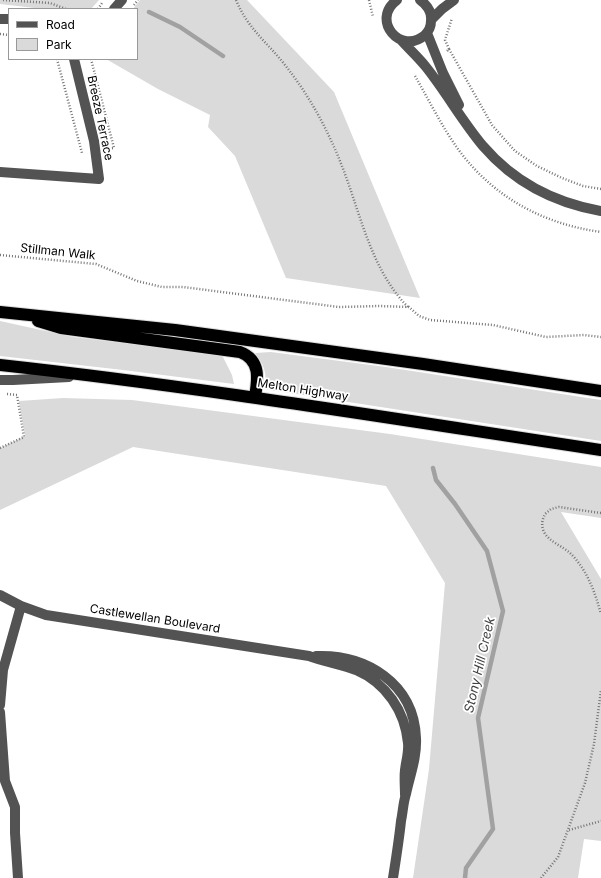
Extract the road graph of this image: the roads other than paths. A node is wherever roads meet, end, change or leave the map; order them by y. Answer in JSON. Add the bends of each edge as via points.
{"nodes":[{"id":1,"x":122,"y":0,"type":"edge"},
{"id":2,"x":384,"y":0,"type":"edge"},
{"id":3,"x":397,"y":0,"type":"edge"},
{"id":4,"x":422,"y":0,"type":"edge"},
{"id":5,"x":454,"y":0,"type":"edge"},
{"id":6,"x":115,"y":8,"type":"edge"},
{"id":7,"x":386,"y":17,"type":"junction"},
{"id":8,"x":432,"y":19,"type":"junction"},
{"id":9,"x":427,"y":33,"type":"junction"},
{"id":10,"x":401,"y":40,"type":"junction"},
{"id":11,"x":74,"y":60,"type":"edge"},
{"id":12,"x":473,"y":132,"type":"junction"},
{"id":13,"x":0,"y":172,"type":"edge"},
{"id":14,"x":601,"y":211,"type":"edge"},
{"id":15,"x":2,"y":312,"type":"edge"},
{"id":16,"x":0,"y":365,"type":"edge"},
{"id":17,"x":93,"y":375,"type":"junction"},
{"id":18,"x":0,"y":380,"type":"edge"},
{"id":19,"x":601,"y":391,"type":"edge"},
{"id":20,"x":255,"y":397,"type":"junction"},
{"id":21,"x":601,"y":450,"type":"edge"},
{"id":22,"x":0,"y":595,"type":"edge"},
{"id":23,"x":21,"y":606,"type":"junction"},
{"id":24,"x":0,"y":705,"type":"edge"},
{"id":25,"x":0,"y":712,"type":"edge"},
{"id":26,"x":18,"y":878,"type":"edge"},
{"id":27,"x":393,"y":878,"type":"edge"}],
"edges":[{"from":1,"to":6,"type":"street"},
{"from":2,"to":7,"type":"street"},
{"from":3,"to":7,"type":"street"},
{"from":4,"to":8,"type":"street"},
{"from":5,"to":8,"type":"street"},
{"from":7,"to":10,"type":"street","via":[[390,30]]},
{"from":8,"to":9,"type":"street"},
{"from":9,"to":10,"type":"street","via":[[408,42]]},
{"from":9,"to":12,"type":"street"},
{"from":10,"to":12,"type":"street","via":[[427,68]]},
{"from":11,"to":13,"type":"street","name":"Breeze Terrace","via":[[94,141],[99,179]]},
{"from":12,"to":14,"type":"street","via":[[499,163],[533,188],[582,208]]},
{"from":15,"to":19,"type":"highway","via":[[175,330]]},
{"from":15,"to":20,"type":"highway","via":[[61,328],[246,354],[255,364]]},
{"from":16,"to":17,"type":"highway","name":"Melton Highway"},
{"from":17,"to":18,"type":"street"},
{"from":17,"to":20,"type":"highway","name":"Melton Highway"},
{"from":20,"to":21,"type":"highway","name":"Melton Highway"},
{"from":22,"to":23,"type":"street","name":"Castlewellan Boulevard"},
{"from":23,"to":24,"type":"street","via":[[3,670]]},
{"from":23,"to":27,"type":"street","name":"Castlewellan Boulevard","via":[[46,615],[309,656],[356,670],[381,686],[403,717],[408,744],[405,795]]},
{"from":25,"to":26,"type":"street","via":[[5,781],[15,807]]}]}
